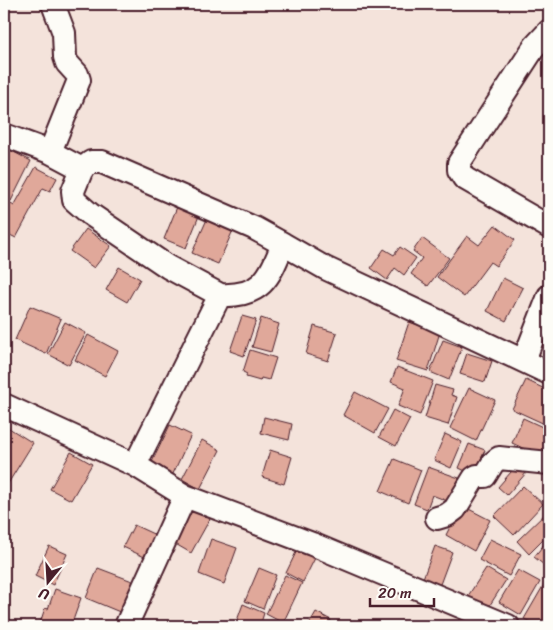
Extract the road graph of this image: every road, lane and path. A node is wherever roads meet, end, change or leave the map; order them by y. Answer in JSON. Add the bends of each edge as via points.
{"nodes":[{"id":1,"x":53,"y":4,"type":"edge"},
{"id":2,"x":549,"y":32,"type":"edge"},
{"id":3,"x":4,"y":135,"type":"edge"},
{"id":4,"x":50,"y":152,"type":"junction"},
{"id":5,"x":82,"y":169,"type":"junction"},
{"id":6,"x":549,"y":227,"type":"edge"},
{"id":7,"x":282,"y":244,"type":"junction"},
{"id":8,"x":220,"y":295,"type":"junction"},
{"id":9,"x":549,"y":296,"type":"edge"},
{"id":10,"x":524,"y":360,"type":"junction"},
{"id":11,"x":549,"y":373,"type":"edge"},
{"id":12,"x":4,"y":405,"type":"edge"},
{"id":13,"x":549,"y":463,"type":"edge"},
{"id":14,"x":135,"y":465,"type":"junction"},
{"id":15,"x":186,"y":496,"type":"junction"},
{"id":16,"x":437,"y":518,"type":"dead end"},
{"id":17,"x":126,"y":626,"type":"edge"},
{"id":18,"x":508,"y":626,"type":"edge"}],
"edges":[{"from":1,"to":4,"type":"street","via":[[64,33],[67,63],[79,80]]},
{"from":2,"to":6,"type":"street","via":[[535,46],[460,163],[459,170],[464,178]]},
{"from":3,"to":4,"type":"street"},
{"from":4,"to":5,"type":"street"},
{"from":5,"to":7,"type":"street","via":[[92,162],[102,162],[254,228]]},
{"from":5,"to":8,"type":"street","via":[[73,191],[74,200],[168,267]]},
{"from":7,"to":8,"type":"street","via":[[272,272],[257,288],[233,296]]},
{"from":7,"to":10,"type":"street","via":[[334,272]]},
{"from":8,"to":14,"type":"street"},
{"from":9,"to":10,"type":"street"},
{"from":10,"to":11,"type":"street"},
{"from":12,"to":14,"type":"street"},
{"from":13,"to":16,"type":"street","via":[[499,458],[485,476],[472,480],[455,509]]},
{"from":14,"to":15,"type":"street"},
{"from":15,"to":17,"type":"street"},
{"from":15,"to":18,"type":"street","via":[[312,544]]}]}
